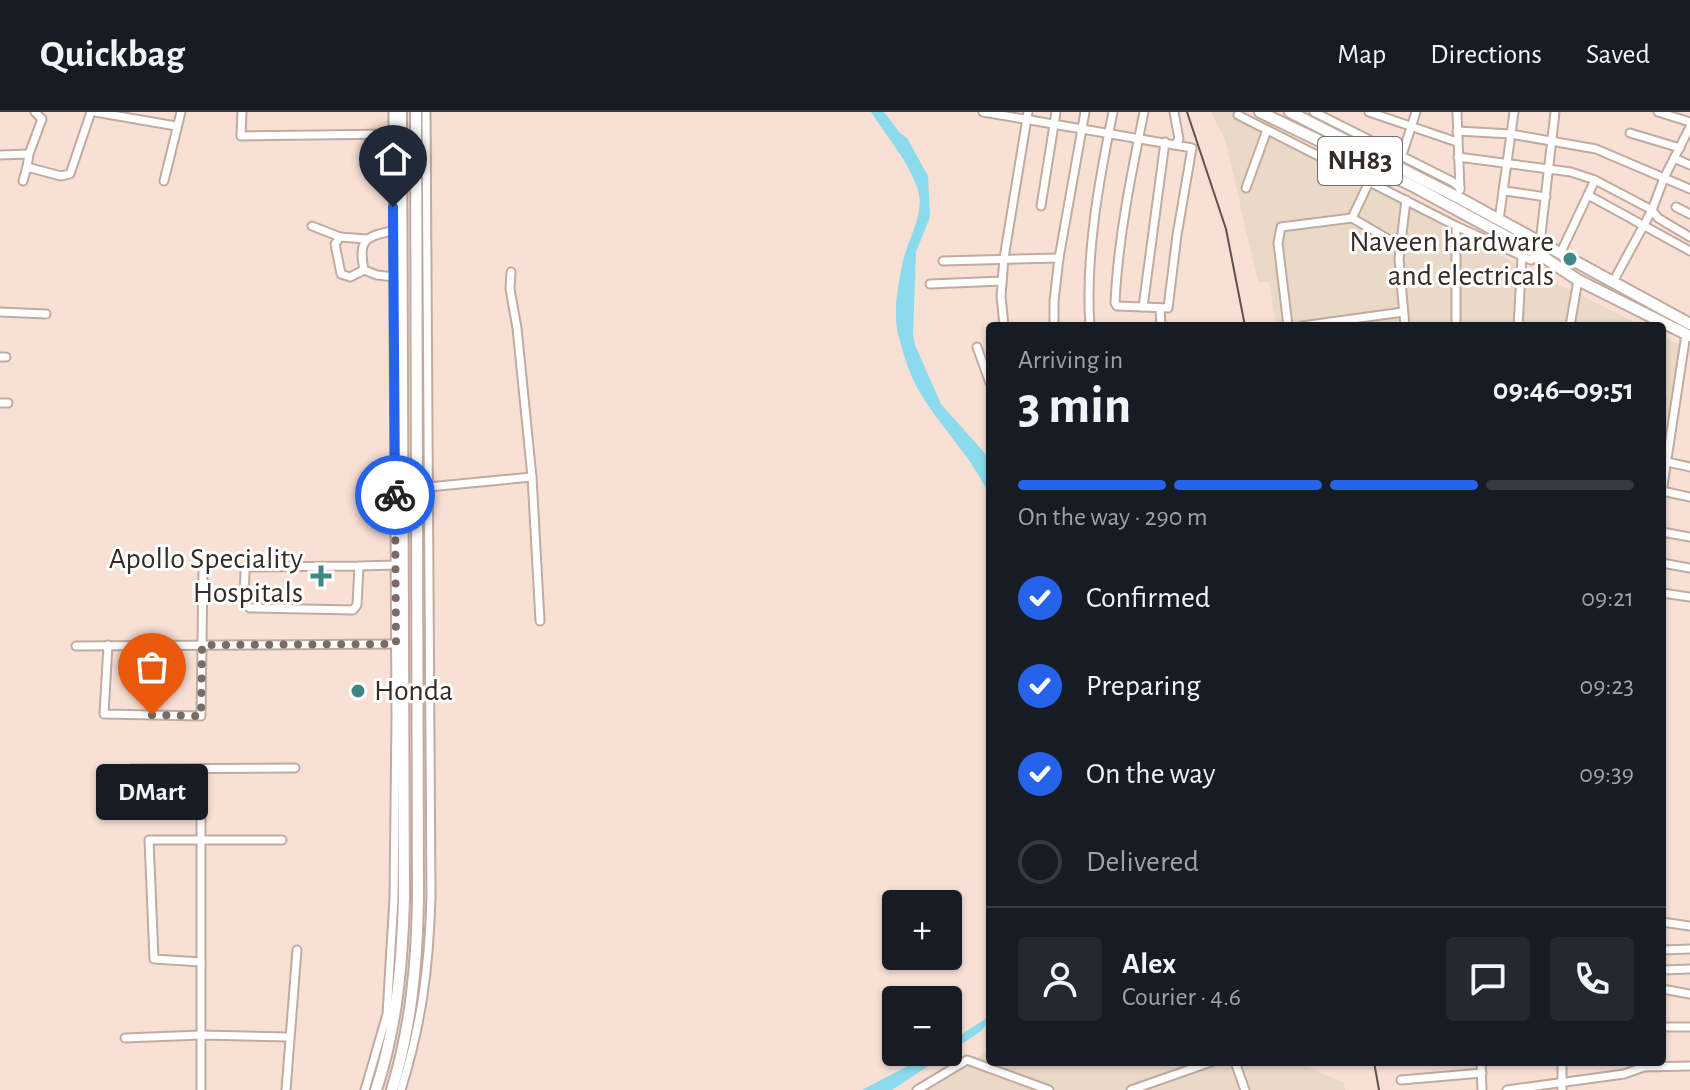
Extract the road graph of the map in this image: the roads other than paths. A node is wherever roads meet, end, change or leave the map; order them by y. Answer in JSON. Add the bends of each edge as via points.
{"nodes":[{"id":1,"x":35,"y":112,"type":"edge"},
{"id":2,"x":93,"y":112,"type":"edge"},
{"id":3,"x":181,"y":112,"type":"edge"},
{"id":4,"x":242,"y":112,"type":"edge"},
{"id":5,"x":393,"y":112,"type":"edge"},
{"id":6,"x":401,"y":112,"type":"edge"},
{"id":7,"x":416,"y":112,"type":"edge"},
{"id":8,"x":426,"y":112,"type":"edge"},
{"id":9,"x":983,"y":112,"type":"edge"},
{"id":10,"x":1056,"y":112,"type":"edge"},
{"id":11,"x":1085,"y":112,"type":"edge"},
{"id":12,"x":1113,"y":112,"type":"edge"},
{"id":13,"x":1144,"y":112,"type":"edge"},
{"id":14,"x":1174,"y":112,"type":"edge"},
{"id":15,"x":1260,"y":112,"type":"edge"},
{"id":16,"x":1290,"y":112,"type":"edge"},
{"id":17,"x":1314,"y":112,"type":"edge"},
{"id":18,"x":1369,"y":112,"type":"edge"},
{"id":19,"x":1416,"y":112,"type":"edge"},
{"id":20,"x":1457,"y":112,"type":"edge"},
{"id":21,"x":1514,"y":112,"type":"edge"},
{"id":22,"x":1555,"y":112,"type":"edge"},
{"id":23,"x":1658,"y":112,"type":"edge"},
{"id":24,"x":1027,"y":115,"type":"edge"},
{"id":25,"x":1238,"y":115,"type":"dead end"},
{"id":26,"x":1054,"y":124,"type":"junction"},
{"id":27,"x":1690,"y":124,"type":"edge"},
{"id":28,"x":176,"y":126,"type":"junction"},
{"id":29,"x":1412,"y":128,"type":"junction"},
{"id":30,"x":1082,"y":129,"type":"junction"},
{"id":31,"x":1267,"y":130,"type":"junction"},
{"id":32,"x":1457,"y":131,"type":"junction"},
{"id":33,"x":1108,"y":133,"type":"junction"},
{"id":34,"x":1630,"y":133,"type":"dead end"},
{"id":35,"x":393,"y":134,"type":"junction"},
{"id":36,"x":1511,"y":134,"type":"junction"},
{"id":37,"x":1138,"y":139,"type":"junction"},
{"id":38,"x":1552,"y":139,"type":"junction"},
{"id":39,"x":1165,"y":142,"type":"junction"},
{"id":40,"x":1457,"y":142,"type":"junction"},
{"id":41,"x":1175,"y":145,"type":"junction"},
{"id":42,"x":1684,"y":145,"type":"edge"},
{"id":43,"x":29,"y":154,"type":"junction"},
{"id":44,"x":0,"y":155,"type":"edge"},
{"id":45,"x":1402,"y":155,"type":"junction"},
{"id":46,"x":1458,"y":157,"type":"junction"},
{"id":47,"x":1674,"y":158,"type":"junction"},
{"id":48,"x":1507,"y":164,"type":"junction"},
{"id":49,"x":1690,"y":165,"type":"edge"},
{"id":50,"x":27,"y":167,"type":"junction"},
{"id":51,"x":1549,"y":167,"type":"junction"},
{"id":52,"x":1664,"y":178,"type":"junction"},
{"id":53,"x":1595,"y":180,"type":"junction"},
{"id":54,"x":23,"y":181,"type":"dead end"},
{"id":55,"x":164,"y":181,"type":"dead end"},
{"id":56,"x":1369,"y":182,"type":"junction"},
{"id":57,"x":1246,"y":188,"type":"dead end"},
{"id":58,"x":1690,"y":189,"type":"edge"},
{"id":59,"x":1505,"y":191,"type":"junction"},
{"id":60,"x":1460,"y":193,"type":"junction"},
{"id":61,"x":1588,"y":195,"type":"junction"},
{"id":62,"x":1546,"y":197,"type":"junction"},
{"id":63,"x":1406,"y":200,"type":"junction"},
{"id":64,"x":1041,"y":206,"type":"dead end"},
{"id":65,"x":1676,"y":207,"type":"dead end"},
{"id":66,"x":1652,"y":210,"type":"junction"},
{"id":67,"x":1690,"y":214,"type":"edge"},
{"id":68,"x":1352,"y":218,"type":"junction"},
{"id":69,"x":1499,"y":220,"type":"junction"},
{"id":70,"x":312,"y":226,"type":"dead end"},
{"id":71,"x":1456,"y":226,"type":"junction"},
{"id":72,"x":1644,"y":226,"type":"junction"},
{"id":73,"x":393,"y":231,"type":"junction"},
{"id":74,"x":340,"y":237,"type":"junction"},
{"id":75,"x":1690,"y":237,"type":"edge"},
{"id":76,"x":366,"y":239,"type":"junction"},
{"id":77,"x":1540,"y":243,"type":"junction"},
{"id":78,"x":1400,"y":246,"type":"junction"},
{"id":79,"x":1522,"y":251,"type":"junction"},
{"id":80,"x":1690,"y":251,"type":"edge"},
{"id":81,"x":1560,"y":254,"type":"junction"},
{"id":82,"x":1004,"y":258,"type":"junction"},
{"id":83,"x":1059,"y":258,"type":"junction"},
{"id":84,"x":943,"y":261,"type":"dead end"},
{"id":85,"x":364,"y":270,"type":"junction"},
{"id":86,"x":511,"y":272,"type":"dead end"},
{"id":87,"x":394,"y":277,"type":"junction"},
{"id":88,"x":1578,"y":280,"type":"junction"},
{"id":89,"x":1002,"y":281,"type":"junction"},
{"id":90,"x":1613,"y":282,"type":"junction"},
{"id":91,"x":930,"y":284,"type":"dead end"},
{"id":92,"x":1143,"y":307,"type":"junction"},
{"id":93,"x":1160,"y":308,"type":"junction"},
{"id":94,"x":0,"y":312,"type":"edge"},
{"id":95,"x":1403,"y":312,"type":"junction"},
{"id":96,"x":46,"y":314,"type":"dead end"},
{"id":97,"x":1004,"y":322,"type":"edge"},
{"id":98,"x":1054,"y":322,"type":"edge"},
{"id":99,"x":1090,"y":322,"type":"edge"},
{"id":100,"x":1161,"y":322,"type":"edge"},
{"id":101,"x":1288,"y":322,"type":"edge"},
{"id":102,"x":1349,"y":322,"type":"edge"},
{"id":103,"x":1404,"y":322,"type":"edge"},
{"id":104,"x":1456,"y":322,"type":"edge"},
{"id":105,"x":1518,"y":322,"type":"edge"},
{"id":106,"x":1571,"y":322,"type":"edge"},
{"id":107,"x":1657,"y":322,"type":"edge"},
{"id":108,"x":1666,"y":325,"type":"edge"},
{"id":109,"x":1689,"y":331,"type":"edge"},
{"id":110,"x":395,"y":347,"type":"junction"},
{"id":111,"x":977,"y":347,"type":"dead end"},
{"id":112,"x":403,"y":357,"type":"junction"},
{"id":113,"x":986,"y":372,"type":"edge"},
{"id":114,"x":1667,"y":462,"type":"junction"},
{"id":115,"x":1690,"y":467,"type":"edge"},
{"id":116,"x":1666,"y":468,"type":"edge"},
{"id":117,"x":532,"y":477,"type":"junction"},
{"id":118,"x":428,"y":487,"type":"junction"},
{"id":119,"x":1666,"y":493,"type":"edge"},
{"id":120,"x":1690,"y":497,"type":"edge"},
{"id":121,"x":1666,"y":533,"type":"edge"},
{"id":122,"x":1690,"y":537,"type":"edge"},
{"id":123,"x":1666,"y":564,"type":"edge"},
{"id":124,"x":396,"y":565,"type":"junction"},
{"id":125,"x":359,"y":566,"type":"junction"},
{"id":126,"x":203,"y":568,"type":"dead end"},
{"id":127,"x":1690,"y":568,"type":"edge"},
{"id":128,"x":1666,"y":594,"type":"edge"},
{"id":129,"x":1690,"y":597,"type":"edge"},
{"id":130,"x":540,"y":621,"type":"dead end"},
{"id":131,"x":396,"y":644,"type":"junction"},
{"id":132,"x":108,"y":645,"type":"junction"},
{"id":133,"x":202,"y":645,"type":"junction"},
{"id":134,"x":76,"y":646,"type":"dead end"},
{"id":135,"x":295,"y":768,"type":"dead end"},
{"id":136,"x":131,"y":769,"type":"dead end"},
{"id":137,"x":201,"y":769,"type":"junction"},
{"id":138,"x":282,"y":840,"type":"dead end"},
{"id":139,"x":200,"y":842,"type":"junction"},
{"id":140,"x":1666,"y":923,"type":"edge"},
{"id":141,"x":1690,"y":926,"type":"edge"},
{"id":142,"x":1690,"y":949,"type":"edge"},
{"id":143,"x":297,"y":950,"type":"dead end"},
{"id":144,"x":1666,"y":950,"type":"edge"},
{"id":145,"x":201,"y":962,"type":"junction"},
{"id":146,"x":1690,"y":969,"type":"edge"},
{"id":147,"x":1666,"y":970,"type":"edge"},
{"id":148,"x":1666,"y":990,"type":"edge"},
{"id":149,"x":1690,"y":994,"type":"edge"},
{"id":150,"x":1666,"y":1027,"type":"edge"},
{"id":151,"x":1690,"y":1027,"type":"edge"},
{"id":152,"x":201,"y":1035,"type":"junction"},
{"id":153,"x":288,"y":1037,"type":"junction"},
{"id":154,"x":125,"y":1038,"type":"dead end"},
{"id":155,"x":1200,"y":1066,"type":"edge"},
{"id":156,"x":1236,"y":1066,"type":"edge"},
{"id":157,"x":1481,"y":1066,"type":"edge"},
{"id":158,"x":1562,"y":1066,"type":"edge"},
{"id":159,"x":1690,"y":1066,"type":"edge"},
{"id":160,"x":1482,"y":1073,"type":"junction"},
{"id":161,"x":1401,"y":1080,"type":"dead end"},
{"id":162,"x":1561,"y":1081,"type":"junction"},
{"id":163,"x":201,"y":1090,"type":"edge"},
{"id":164,"x":286,"y":1090,"type":"edge"},
{"id":165,"x":365,"y":1090,"type":"edge"},
{"id":166,"x":376,"y":1090,"type":"edge"},
{"id":167,"x":392,"y":1090,"type":"edge"},
{"id":168,"x":401,"y":1090,"type":"edge"},
{"id":169,"x":917,"y":1090,"type":"edge"},
{"id":170,"x":1049,"y":1090,"type":"edge"},
{"id":171,"x":1131,"y":1090,"type":"edge"},
{"id":172,"x":1245,"y":1090,"type":"edge"},
{"id":173,"x":1482,"y":1090,"type":"edge"},
{"id":174,"x":1507,"y":1090,"type":"edge"},
{"id":175,"x":1562,"y":1090,"type":"edge"}],
"edges":[{"from":1,"to":43,"type":"street","via":[[42,119]]},
{"from":2,"to":28,"type":"street"},
{"from":2,"to":50,"type":"street","via":[[70,174]]},
{"from":3,"to":28,"type":"street"},
{"from":4,"to":35,"type":"street","via":[[241,136]]},
{"from":5,"to":35,"type":"street"},
{"from":6,"to":112,"type":"highway"},
{"from":7,"to":167,"type":"highway","via":[[417,951],[410,1014]]},
{"from":8,"to":118,"type":"street"},
{"from":9,"to":24,"type":"street"},
{"from":10,"to":26,"type":"street"},
{"from":11,"to":30,"type":"street"},
{"from":12,"to":33,"type":"street"},
{"from":13,"to":37,"type":"street"},
{"from":14,"to":41,"type":"street","via":[[1179,139]]},
{"from":15,"to":79,"type":"highway","number":"NH83","via":[[1415,187]]},
{"from":16,"to":60,"type":"highway","number":"NH83"},
{"from":17,"to":45,"type":"street"},
{"from":18,"to":29,"type":"street"},
{"from":19,"to":29,"type":"street"},
{"from":20,"to":32,"type":"street"},
{"from":21,"to":36,"type":"street"},
{"from":22,"to":38,"type":"street"},
{"from":23,"to":27,"type":"street"},
{"from":24,"to":26,"type":"street"},
{"from":24,"to":82,"type":"street"},
{"from":25,"to":31,"type":"street"},
{"from":26,"to":30,"type":"street"},
{"from":26,"to":64,"type":"street"},
{"from":27,"to":42,"type":"street"},
{"from":28,"to":55,"type":"street"},
{"from":29,"to":40,"type":"street"},
{"from":29,"to":45,"type":"street"},
{"from":30,"to":33,"type":"street"},
{"from":30,"to":83,"type":"street"},
{"from":31,"to":56,"type":"street"},
{"from":31,"to":57,"type":"street"},
{"from":32,"to":36,"type":"street"},
{"from":32,"to":40,"type":"street"},
{"from":33,"to":37,"type":"street"},
{"from":33,"to":99,"type":"street","via":[[1087,288]]},
{"from":34,"to":42,"type":"street"},
{"from":35,"to":73,"type":"street"},
{"from":36,"to":38,"type":"street"},
{"from":36,"to":48,"type":"street"},
{"from":37,"to":39,"type":"street"},
{"from":37,"to":92,"type":"street","via":[[1115,303]]},
{"from":38,"to":51,"type":"street"},
{"from":38,"to":52,"type":"street","via":[[1596,149]]},
{"from":39,"to":41,"type":"street"},
{"from":39,"to":92,"type":"street"},
{"from":40,"to":46,"type":"street"},
{"from":41,"to":93,"type":"street","via":[[1192,148],[1168,308]]},
{"from":42,"to":47,"type":"street"},
{"from":43,"to":44,"type":"street"},
{"from":43,"to":50,"type":"street"},
{"from":45,"to":60,"type":"street","via":[[1453,182]]},
{"from":46,"to":48,"type":"street"},
{"from":46,"to":60,"type":"street"},
{"from":47,"to":49,"type":"street"},
{"from":47,"to":52,"type":"street"},
{"from":48,"to":51,"type":"street"},
{"from":48,"to":59,"type":"street"},
{"from":50,"to":54,"type":"street"},
{"from":51,"to":53,"type":"street"},
{"from":51,"to":62,"type":"street"},
{"from":52,"to":58,"type":"street"},
{"from":52,"to":66,"type":"street"},
{"from":53,"to":61,"type":"street"},
{"from":53,"to":66,"type":"street"},
{"from":56,"to":63,"type":"street"},
{"from":56,"to":68,"type":"street"},
{"from":59,"to":62,"type":"street"},
{"from":59,"to":69,"type":"street"},
{"from":60,"to":69,"type":"highway","number":"NH83"},
{"from":61,"to":72,"type":"street"},
{"from":61,"to":81,"type":"street"},
{"from":62,"to":77,"type":"street"},
{"from":63,"to":71,"type":"street"},
{"from":63,"to":78,"type":"street"},
{"from":65,"to":67,"type":"street"},
{"from":66,"to":72,"type":"street"},
{"from":66,"to":75,"type":"street"},
{"from":68,"to":78,"type":"street"},
{"from":68,"to":101,"type":"street","via":[[1281,227],[1278,243]]},
{"from":69,"to":77,"type":"highway","number":"NH83"},
{"from":70,"to":74,"type":"street"},
{"from":71,"to":79,"type":"street"},
{"from":71,"to":104,"type":"street"},
{"from":72,"to":80,"type":"street"},
{"from":72,"to":90,"type":"street"},
{"from":73,"to":76,"type":"street"},
{"from":73,"to":87,"type":"street"},
{"from":74,"to":76,"type":"street"},
{"from":74,"to":85,"type":"street","via":[[335,241],[341,274],[350,277]]},
{"from":76,"to":85,"type":"street"},
{"from":77,"to":81,"type":"highway","number":"NH83"},
{"from":78,"to":95,"type":"street"},
{"from":79,"to":88,"type":"highway","number":"NH83","via":[[1542,256]]},
{"from":79,"to":105,"type":"street"},
{"from":81,"to":90,"type":"highway","number":"NH83"},
{"from":82,"to":83,"type":"street"},
{"from":82,"to":84,"type":"street"},
{"from":82,"to":89,"type":"street"},
{"from":83,"to":98,"type":"street"},
{"from":85,"to":87,"type":"street"},
{"from":86,"to":117,"type":"street"},
{"from":87,"to":110,"type":"street"},
{"from":88,"to":106,"type":"street"},
{"from":88,"to":107,"type":"highway","number":"NH83"},
{"from":89,"to":91,"type":"street"},
{"from":89,"to":97,"type":"street"},
{"from":90,"to":109,"type":"highway","number":"NH83"},
{"from":92,"to":93,"type":"street"},
{"from":93,"to":100,"type":"street"},
{"from":94,"to":96,"type":"street"},
{"from":95,"to":102,"type":"street"},
{"from":95,"to":103,"type":"street"},
{"from":108,"to":109,"type":"highway","number":"NH83"},
{"from":109,"to":114,"type":"street"},
{"from":110,"to":112,"type":"highway"},
{"from":110,"to":124,"type":"street"},
{"from":111,"to":113,"type":"street"},
{"from":112,"to":166,"type":"highway","via":[[402,966]]},
{"from":114,"to":115,"type":"street"},
{"from":114,"to":116,"type":"street"},
{"from":117,"to":118,"type":"street"},
{"from":117,"to":130,"type":"street"},
{"from":118,"to":168,"type":"street","via":[[429,965]]},
{"from":119,"to":120,"type":"street"},
{"from":121,"to":122,"type":"street"},
{"from":123,"to":127,"type":"street"},
{"from":124,"to":125,"type":"street"},
{"from":124,"to":131,"type":"street"},
{"from":125,"to":125,"type":"street","via":[[353,610],[244,604],[245,571],[251,566]]},
{"from":126,"to":133,"type":"street"},
{"from":128,"to":129,"type":"street"},
{"from":131,"to":133,"type":"street"},
{"from":131,"to":165,"type":"street","via":[[392,966],[387,1014]]},
{"from":132,"to":133,"type":"street"},
{"from":132,"to":133,"type":"street","via":[[104,714],[201,716]]},
{"from":132,"to":134,"type":"street"},
{"from":135,"to":137,"type":"street"},
{"from":136,"to":137,"type":"street"},
{"from":137,"to":139,"type":"street"},
{"from":138,"to":139,"type":"street"},
{"from":139,"to":145,"type":"street"},
{"from":139,"to":145,"type":"street","via":[[149,840],[154,959]]},
{"from":140,"to":141,"type":"street"},
{"from":142,"to":144,"type":"street"},
{"from":143,"to":153,"type":"street"},
{"from":145,"to":152,"type":"street"},
{"from":146,"to":147,"type":"street"},
{"from":148,"to":149,"type":"street"},
{"from":150,"to":151,"type":"street"},
{"from":152,"to":153,"type":"street"},
{"from":152,"to":154,"type":"street"},
{"from":152,"to":163,"type":"street"},
{"from":153,"to":164,"type":"street"},
{"from":155,"to":171,"type":"street"},
{"from":156,"to":172,"type":"street"},
{"from":157,"to":160,"type":"street"},
{"from":158,"to":162,"type":"street"},
{"from":159,"to":162,"type":"street","via":[[1644,1067]]},
{"from":160,"to":161,"type":"street"},
{"from":160,"to":173,"type":"street"},
{"from":162,"to":174,"type":"street"},
{"from":162,"to":175,"type":"street"},
{"from":169,"to":170,"type":"street","via":[[967,1060]]}]}
